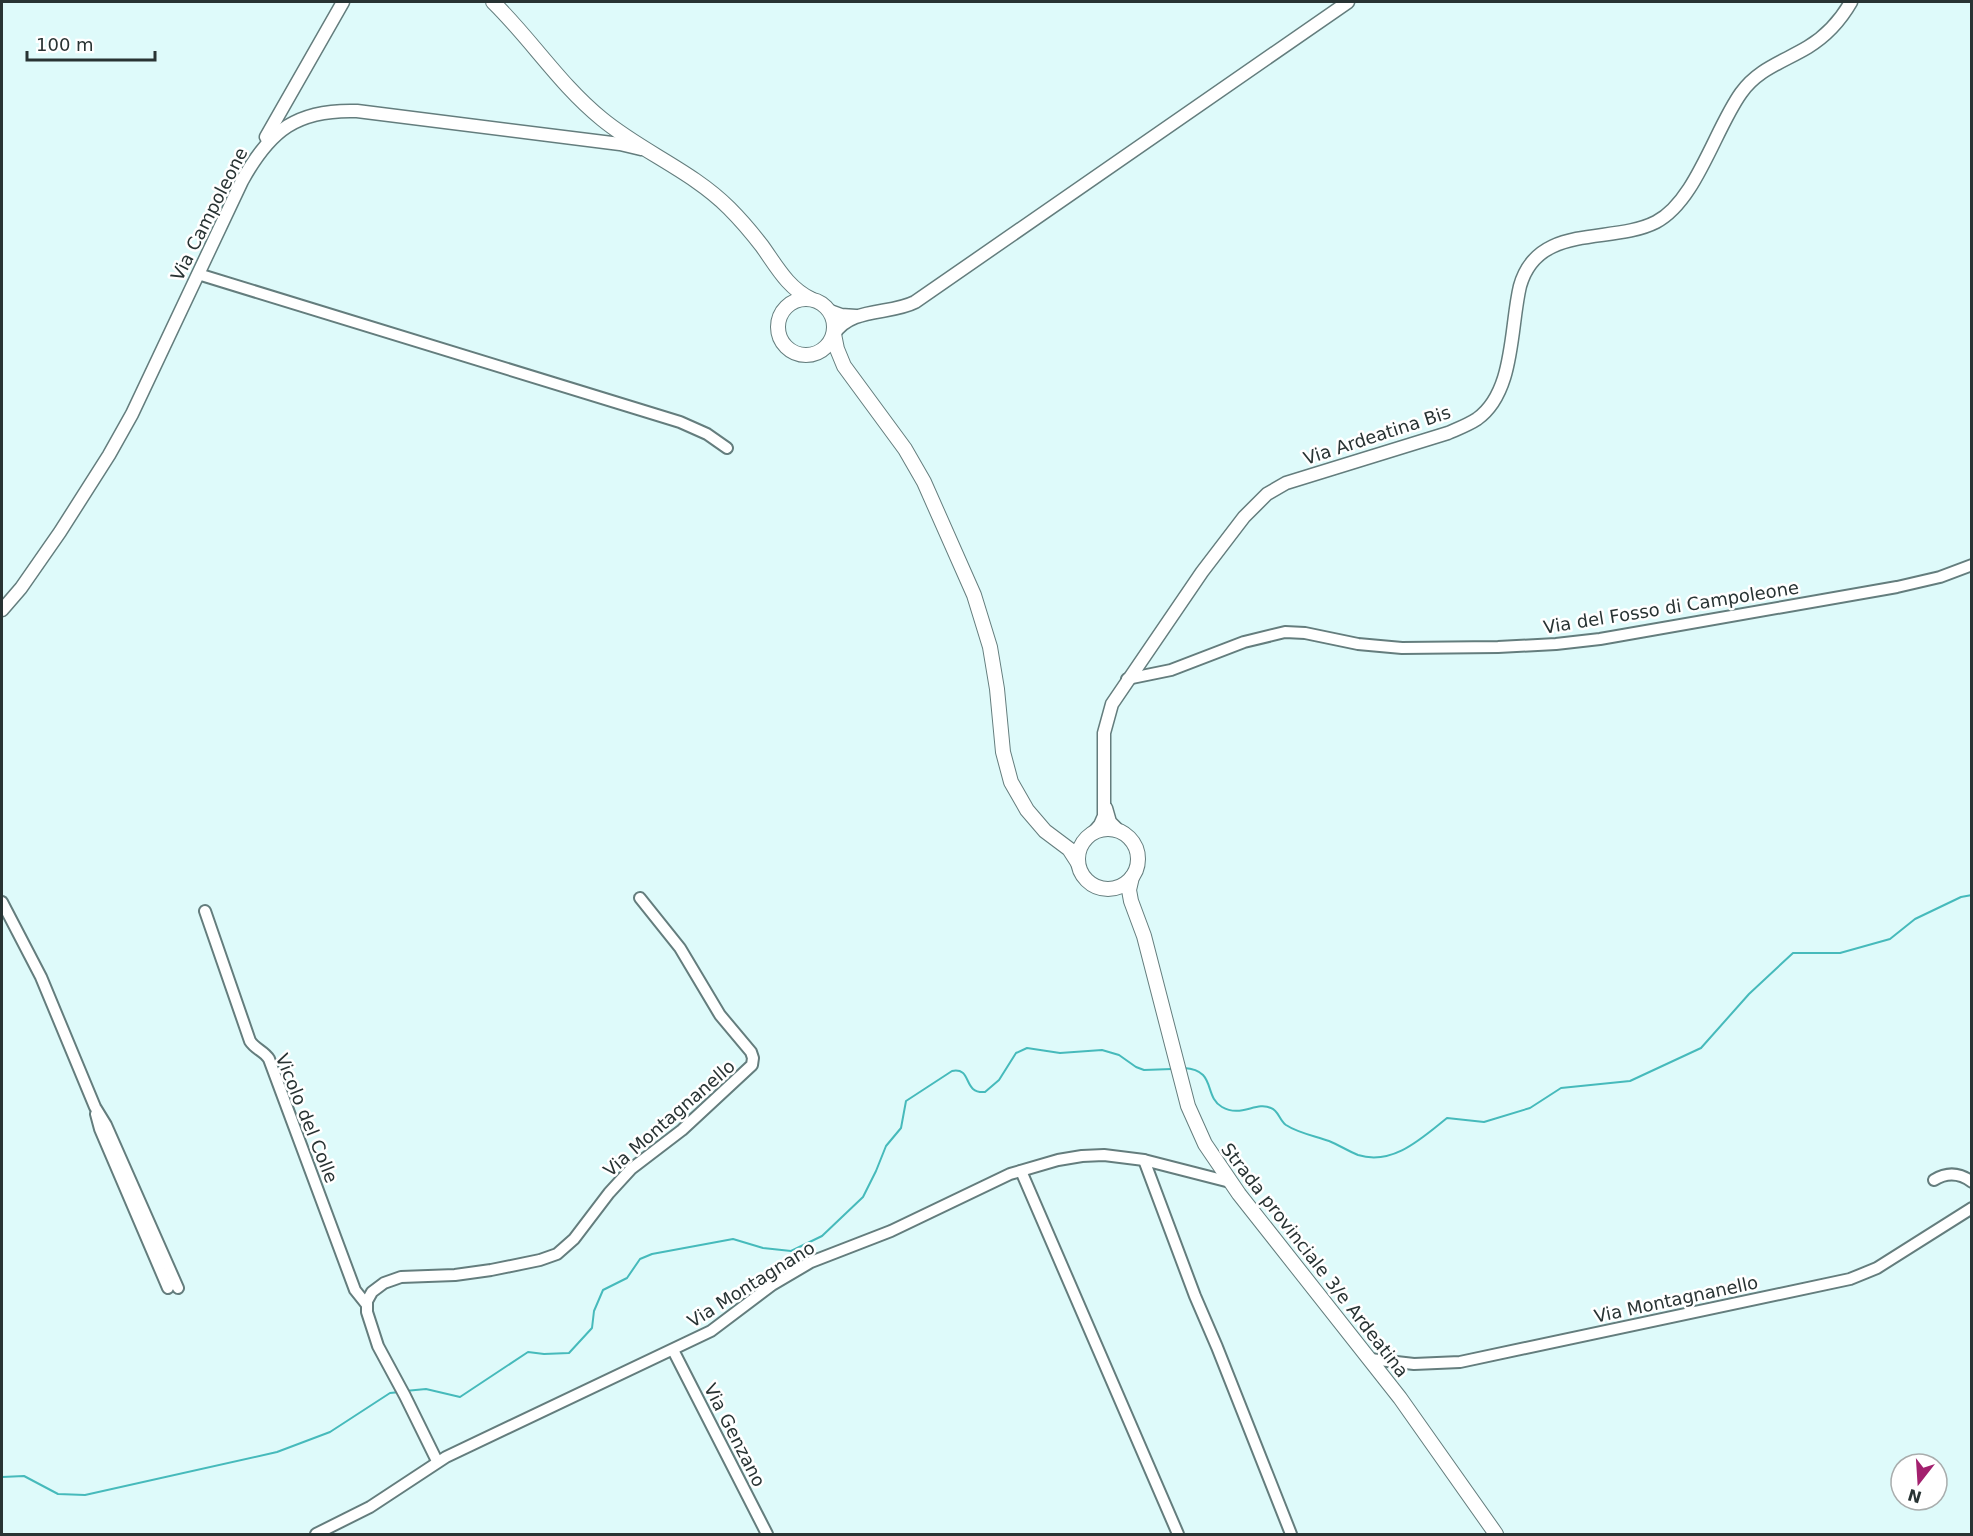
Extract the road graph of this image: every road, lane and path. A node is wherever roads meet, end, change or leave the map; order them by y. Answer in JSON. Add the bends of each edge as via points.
{"nodes":[{"id":1,"x":343,"y":2,"type":"edge"},
{"id":2,"x":493,"y":2,"type":"edge"},
{"id":3,"x":1348,"y":2,"type":"edge"},
{"id":4,"x":1851,"y":2,"type":"edge"},
{"id":5,"x":650,"y":152,"type":"junction"},
{"id":6,"x":255,"y":156,"type":"junction"},
{"id":7,"x":778,"y":270,"type":"junction"},
{"id":8,"x":198,"y":274,"type":"junction"},
{"id":9,"x":811,"y":299,"type":"junction"},
{"id":10,"x":785,"y":307,"type":"junction"},
{"id":11,"x":830,"y":311,"type":"junction"},
{"id":12,"x":860,"y":316,"type":"junction"},
{"id":13,"x":834,"y":334,"type":"junction"},
{"id":14,"x":812,"y":354,"type":"junction"},
{"id":15,"x":851,"y":377,"type":"junction"},
{"id":16,"x":727,"y":448,"type":"dead end"},
{"id":17,"x":1971,"y":564,"type":"edge"},
{"id":18,"x":2,"y":610,"type":"edge"},
{"id":19,"x":1127,"y":679,"type":"junction"},
{"id":20,"x":1105,"y":807,"type":"junction"},
{"id":21,"x":1119,"y":831,"type":"junction"},
{"id":22,"x":1090,"y":836,"type":"junction"},
{"id":23,"x":1058,"y":841,"type":"junction"},
{"id":24,"x":1078,"y":863,"type":"junction"},
{"id":25,"x":1132,"y":877,"type":"junction"},
{"id":26,"x":1105,"y":889,"type":"junction"},
{"id":27,"x":640,"y":898,"type":"dead end"},
{"id":28,"x":2,"y":902,"type":"edge"},
{"id":29,"x":205,"y":910,"type":"dead end"},
{"id":30,"x":1136,"y":914,"type":"junction"},
{"id":31,"x":1144,"y":1160,"type":"junction"},
{"id":32,"x":1021,"y":1171,"type":"junction"},
{"id":33,"x":1934,"y":1180,"type":"dead end"},
{"id":34,"x":1230,"y":1182,"type":"junction"},
{"id":35,"x":1971,"y":1182,"type":"edge"},
{"id":36,"x":1971,"y":1208,"type":"edge"},
{"id":37,"x":173,"y":1288,"type":"dead end"},
{"id":38,"x":367,"y":1305,"type":"junction"},
{"id":39,"x":673,"y":1350,"type":"junction"},
{"id":40,"x":1370,"y":1359,"type":"junction"},
{"id":41,"x":437,"y":1461,"type":"junction"},
{"id":42,"x":316,"y":1534,"type":"edge"},
{"id":43,"x":768,"y":1534,"type":"edge"},
{"id":44,"x":1178,"y":1534,"type":"edge"},
{"id":45,"x":1292,"y":1534,"type":"edge"},
{"id":46,"x":1496,"y":1534,"type":"edge"}],
"edges":[{"from":1,"to":6,"type":"street"},
{"from":2,"to":5,"type":"main road","via":[[584,104]]},
{"from":3,"to":12,"type":"street","via":[[915,302]]},
{"from":4,"to":19,"type":"street","name":"Via Ardeatina Bis","via":[[1821,39],[1750,82],[1686,191],[1664,217],[1631,231],[1568,239],[1532,262],[1520,285],[1503,380],[1494,401],[1482,415],[1448,433],[1296,480],[1268,494],[1216,553]]},
{"from":5,"to":6,"type":"street","name":"Via Campoleone","via":[[620,144],[340,111],[318,113],[292,123],[272,136]]},
{"from":5,"to":7,"type":"main road","via":[[728,207]]},
{"from":6,"to":8,"type":"street","name":"Via Campoleone"},
{"from":7,"to":9,"type":"main road","via":[[796,290]]},
{"from":7,"to":10,"type":"main road","via":[[786,290]]},
{"from":8,"to":16,"type":"street","via":[[680,422]]},
{"from":8,"to":18,"type":"street","name":"Via Campoleone","via":[[116,444],[33,571]]},
{"from":9,"to":10,"type":"main road","via":[[793,301]]},
{"from":9,"to":11,"type":"main road"},
{"from":10,"to":14,"type":"main road","via":[[778,321],[779,337],[796,353]]},
{"from":11,"to":12,"type":"street"},
{"from":11,"to":13,"type":"main road"},
{"from":12,"to":13,"type":"street","via":[[844,323]]},
{"from":13,"to":14,"type":"main road","via":[[826,347]]},
{"from":13,"to":15,"type":"main road"},
{"from":14,"to":15,"type":"main road","via":[[827,358]]},
{"from":15,"to":23,"type":"main road","via":[[905,449],[933,501],[986,630],[1008,775],[1027,810]]},
{"from":17,"to":19,"type":"street","name":"Via del Fosso di Campoleone","via":[[1897,587],[1574,642],[1402,648],[1285,632],[1249,640],[1171,670]]},
{"from":19,"to":20,"type":"street","name":"Via Ardeatina Bis","via":[[1106,721]]},
{"from":20,"to":21,"type":"street","name":"Via Ardeatina Bis","via":[[1110,822]]},
{"from":20,"to":22,"type":"street","name":"Via Ardeatina Bis","via":[[1102,821]]},
{"from":21,"to":22,"type":"main road","via":[[1102,829]]},
{"from":21,"to":25,"type":"main road","via":[[1136,847],[1138,862]]},
{"from":22,"to":23,"type":"main road","via":[[1072,844]]},
{"from":22,"to":24,"type":"main road","via":[[1081,846]]},
{"from":23,"to":24,"type":"main road"},
{"from":24,"to":26,"type":"main road","via":[[1090,883]]},
{"from":25,"to":26,"type":"main road","via":[[1120,886]]},
{"from":25,"to":30,"type":"main road","name":"Strada provinciale 3/e Ardeatina","via":[[1130,895]]},
{"from":26,"to":30,"type":"main road","via":[[1120,895]]},
{"from":27,"to":38,"type":"street","name":"Via Montagnanello","via":[[680,948],[720,1015],[752,1054],[751,1067],[682,1130],[633,1167],[559,1252],[543,1260],[491,1270],[397,1278],[376,1288]]},
{"from":28,"to":37,"type":"street","via":[[45,986],[95,1107],[101,1132]]},
{"from":29,"to":38,"type":"street","name":"Vicolo del Colle","via":[[250,1041],[269,1059],[355,1290]]},
{"from":30,"to":34,"type":"main road","name":"Strada provinciale 3/e Ardeatina","via":[[1188,1106],[1212,1157]]},
{"from":31,"to":32,"type":"street","name":"Via Montagnano","via":[[1088,1155]]},
{"from":31,"to":34,"type":"street","name":"Via Montagnano"},
{"from":31,"to":45,"type":"street"},
{"from":32,"to":39,"type":"street","name":"Via Montagnano","via":[[884,1234],[816,1259],[717,1327]]},
{"from":32,"to":44,"type":"street"},
{"from":33,"to":35,"type":"street","via":[[1950,1174]]},
{"from":34,"to":40,"type":"main road","name":"Strada provinciale 3/e Ardeatina"},
{"from":36,"to":40,"type":"street","name":"Via Montagnanello","via":[[1876,1268],[1851,1279],[1460,1362],[1414,1365]]},
{"from":38,"to":41,"type":"street","via":[[378,1346]]},
{"from":39,"to":41,"type":"street","name":"Via Montagnano"},
{"from":39,"to":43,"type":"street","name":"Via Genzano"},
{"from":40,"to":46,"type":"main road","name":"Strada provinciale 3/e Ardeatina"},
{"from":41,"to":42,"type":"street","name":"Via Montagnano","via":[[370,1508]]}]}
